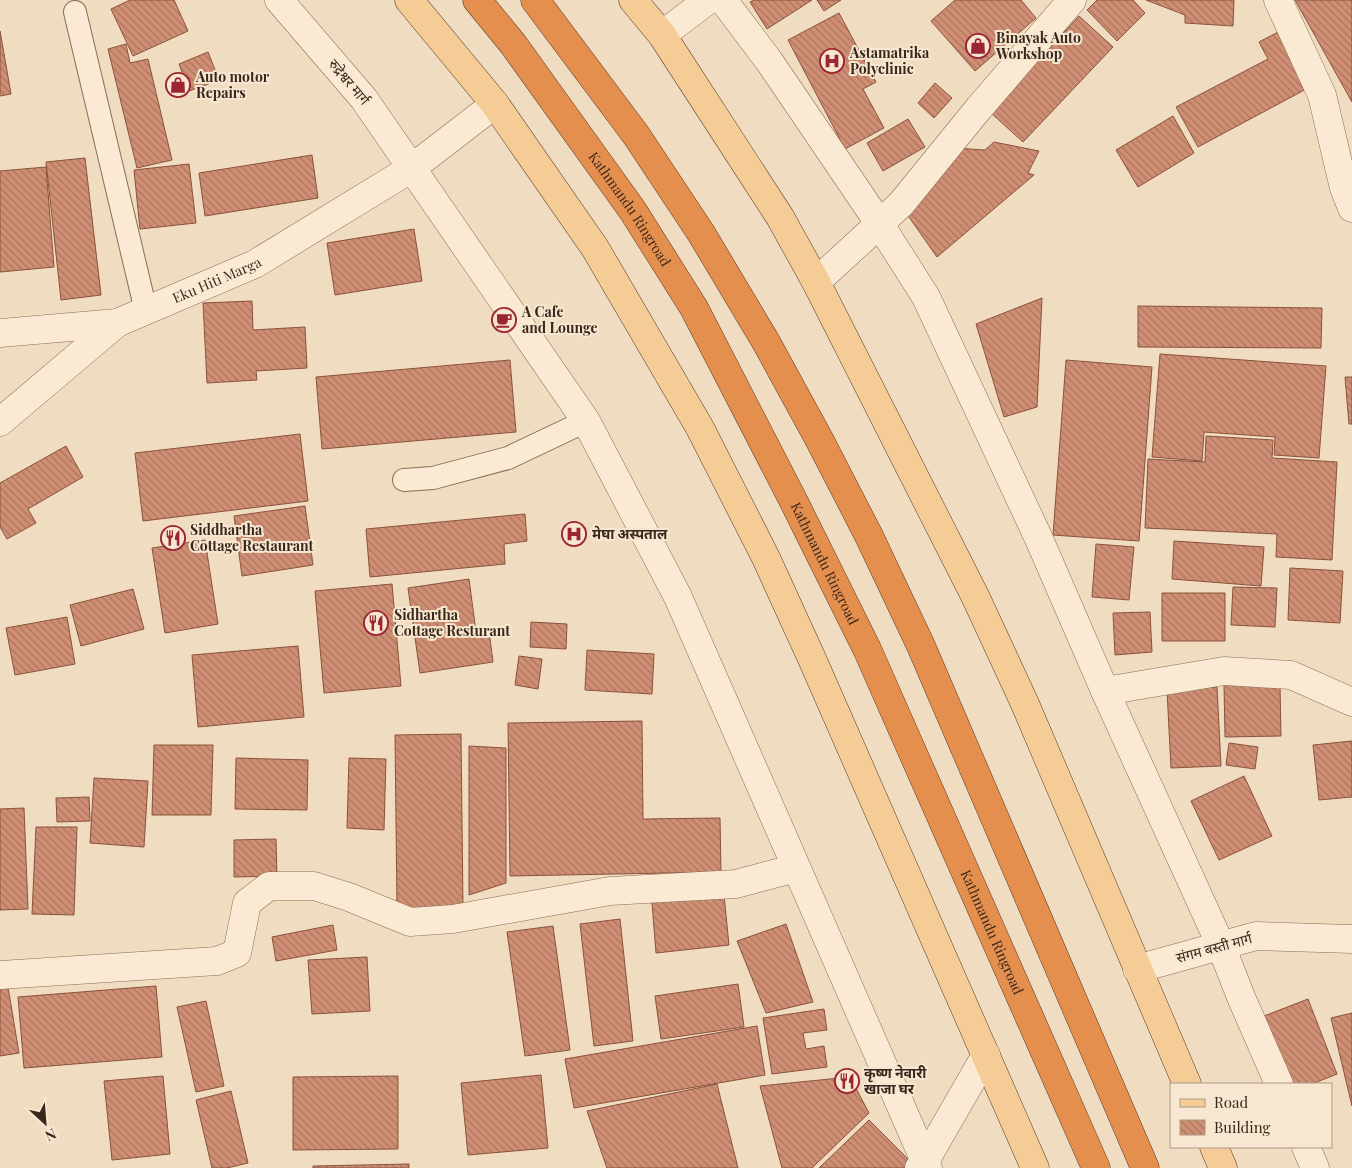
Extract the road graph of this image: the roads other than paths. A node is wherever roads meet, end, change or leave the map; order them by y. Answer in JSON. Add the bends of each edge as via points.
{"nodes":[{"id":1,"x":279,"y":0,"type":"edge"},
{"id":2,"x":409,"y":0,"type":"edge"},
{"id":3,"x":477,"y":0,"type":"edge"},
{"id":4,"x":535,"y":0,"type":"edge"},
{"id":5,"x":633,"y":0,"type":"edge"},
{"id":6,"x":708,"y":0,"type":"edge"},
{"id":7,"x":723,"y":0,"type":"edge"},
{"id":8,"x":1072,"y":0,"type":"edge"},
{"id":9,"x":1278,"y":0,"type":"edge"},
{"id":10,"x":74,"y":12,"type":"dead end"},
{"id":11,"x":662,"y":36,"type":"junction"},
{"id":12,"x":496,"y":104,"type":"junction"},
{"id":13,"x":412,"y":168,"type":"junction"},
{"id":14,"x":1352,"y":208,"type":"edge"},
{"id":15,"x":879,"y":223,"type":"junction"},
{"id":16,"x":816,"y":282,"type":"junction"},
{"id":17,"x":146,"y":311,"type":"junction"},
{"id":18,"x":116,"y":323,"type":"junction"},
{"id":19,"x":0,"y":333,"type":"edge"},
{"id":20,"x":586,"y":421,"type":"junction"},
{"id":21,"x":0,"y":422,"type":"edge"},
{"id":22,"x":404,"y":480,"type":"dead end"},
{"id":23,"x":1105,"y":691,"type":"junction"},
{"id":24,"x":1352,"y":702,"type":"edge"},
{"id":25,"x":796,"y":868,"type":"junction"},
{"id":26,"x":1352,"y":939,"type":"edge"},
{"id":27,"x":1221,"y":946,"type":"junction"},
{"id":28,"x":1137,"y":969,"type":"junction"},
{"id":29,"x":0,"y":975,"type":"edge"},
{"id":30,"x":986,"y":1055,"type":"junction"},
{"id":31,"x":1187,"y":1083,"type":"edge"},
{"id":32,"x":1279,"y":1083,"type":"edge"},
{"id":33,"x":1214,"y":1148,"type":"edge"},
{"id":34,"x":1306,"y":1148,"type":"edge"},
{"id":35,"x":924,"y":1166,"type":"edge"},
{"id":36,"x":1035,"y":1168,"type":"edge"},
{"id":37,"x":1096,"y":1168,"type":"edge"},
{"id":38,"x":1145,"y":1168,"type":"edge"},
{"id":39,"x":1223,"y":1168,"type":"edge"},
{"id":40,"x":1315,"y":1168,"type":"edge"}],
"edges":[{"from":1,"to":13,"type":"street","name":"रुद्रेश्वर मार्ग","via":[[364,99]]},
{"from":2,"to":12,"type":"main road"},
{"from":3,"to":37,"type":"highway","name":"Kathmandu Ringroad","via":[[513,44],[628,203],[694,308],[867,649]]},
{"from":4,"to":38,"type":"highway","via":[[636,135],[702,233],[820,439],[870,536],[920,646]]},
{"from":5,"to":11,"type":"main road"},
{"from":6,"to":11,"type":"street"},
{"from":7,"to":15,"type":"street","via":[[769,61]]},
{"from":8,"to":15,"type":"street","via":[[901,204]]},
{"from":9,"to":14,"type":"street","via":[[1322,95],[1344,188]]},
{"from":10,"to":17,"type":"lane"},
{"from":11,"to":16,"type":"main road","via":[[780,217]]},
{"from":12,"to":13,"type":"street","name":"Eku Hiti Marga"},
{"from":12,"to":30,"type":"main road","via":[[596,248],[700,428],[766,558]]},
{"from":13,"to":17,"type":"street","name":"Eku Hiti Marga","via":[[255,264]]},
{"from":13,"to":20,"type":"street","name":"रुद्रेश्वर मार्ग"},
{"from":15,"to":16,"type":"street"},
{"from":15,"to":23,"type":"street","via":[[926,297],[1039,539]]},
{"from":16,"to":28,"type":"main road","via":[[976,598],[1025,704]]},
{"from":17,"to":18,"type":"street","name":"Eku Hiti Marga"},
{"from":18,"to":19,"type":"street","name":"Eku Hiti Marga"},
{"from":18,"to":21,"type":"street"},
{"from":20,"to":22,"type":"lane","via":[[508,458],[433,478]]},
{"from":20,"to":25,"type":"street","name":"रुद्रेश्वर मार्ग","via":[[678,597]]},
{"from":23,"to":24,"type":"street","via":[[1224,671],[1291,675]]},
{"from":23,"to":27,"type":"street"},
{"from":25,"to":29,"type":"street","via":[[736,884],[610,892],[453,919],[410,922],[314,886],[269,886],[247,903],[236,953],[216,961]]},
{"from":25,"to":35,"type":"street","name":"रुद्रेश्वर मार्ग"},
{"from":26,"to":27,"type":"street","name":"संगम बस्ती मार्ग","via":[[1256,936]]},
{"from":27,"to":28,"type":"street","name":"संगम बस्ती मार्ग"},
{"from":27,"to":32,"type":"street"},
{"from":28,"to":31,"type":"main road"},
{"from":30,"to":35,"type":"street"},
{"from":30,"to":36,"type":"main road"},
{"from":33,"to":39,"type":"main road"},
{"from":34,"to":40,"type":"street"}]}
